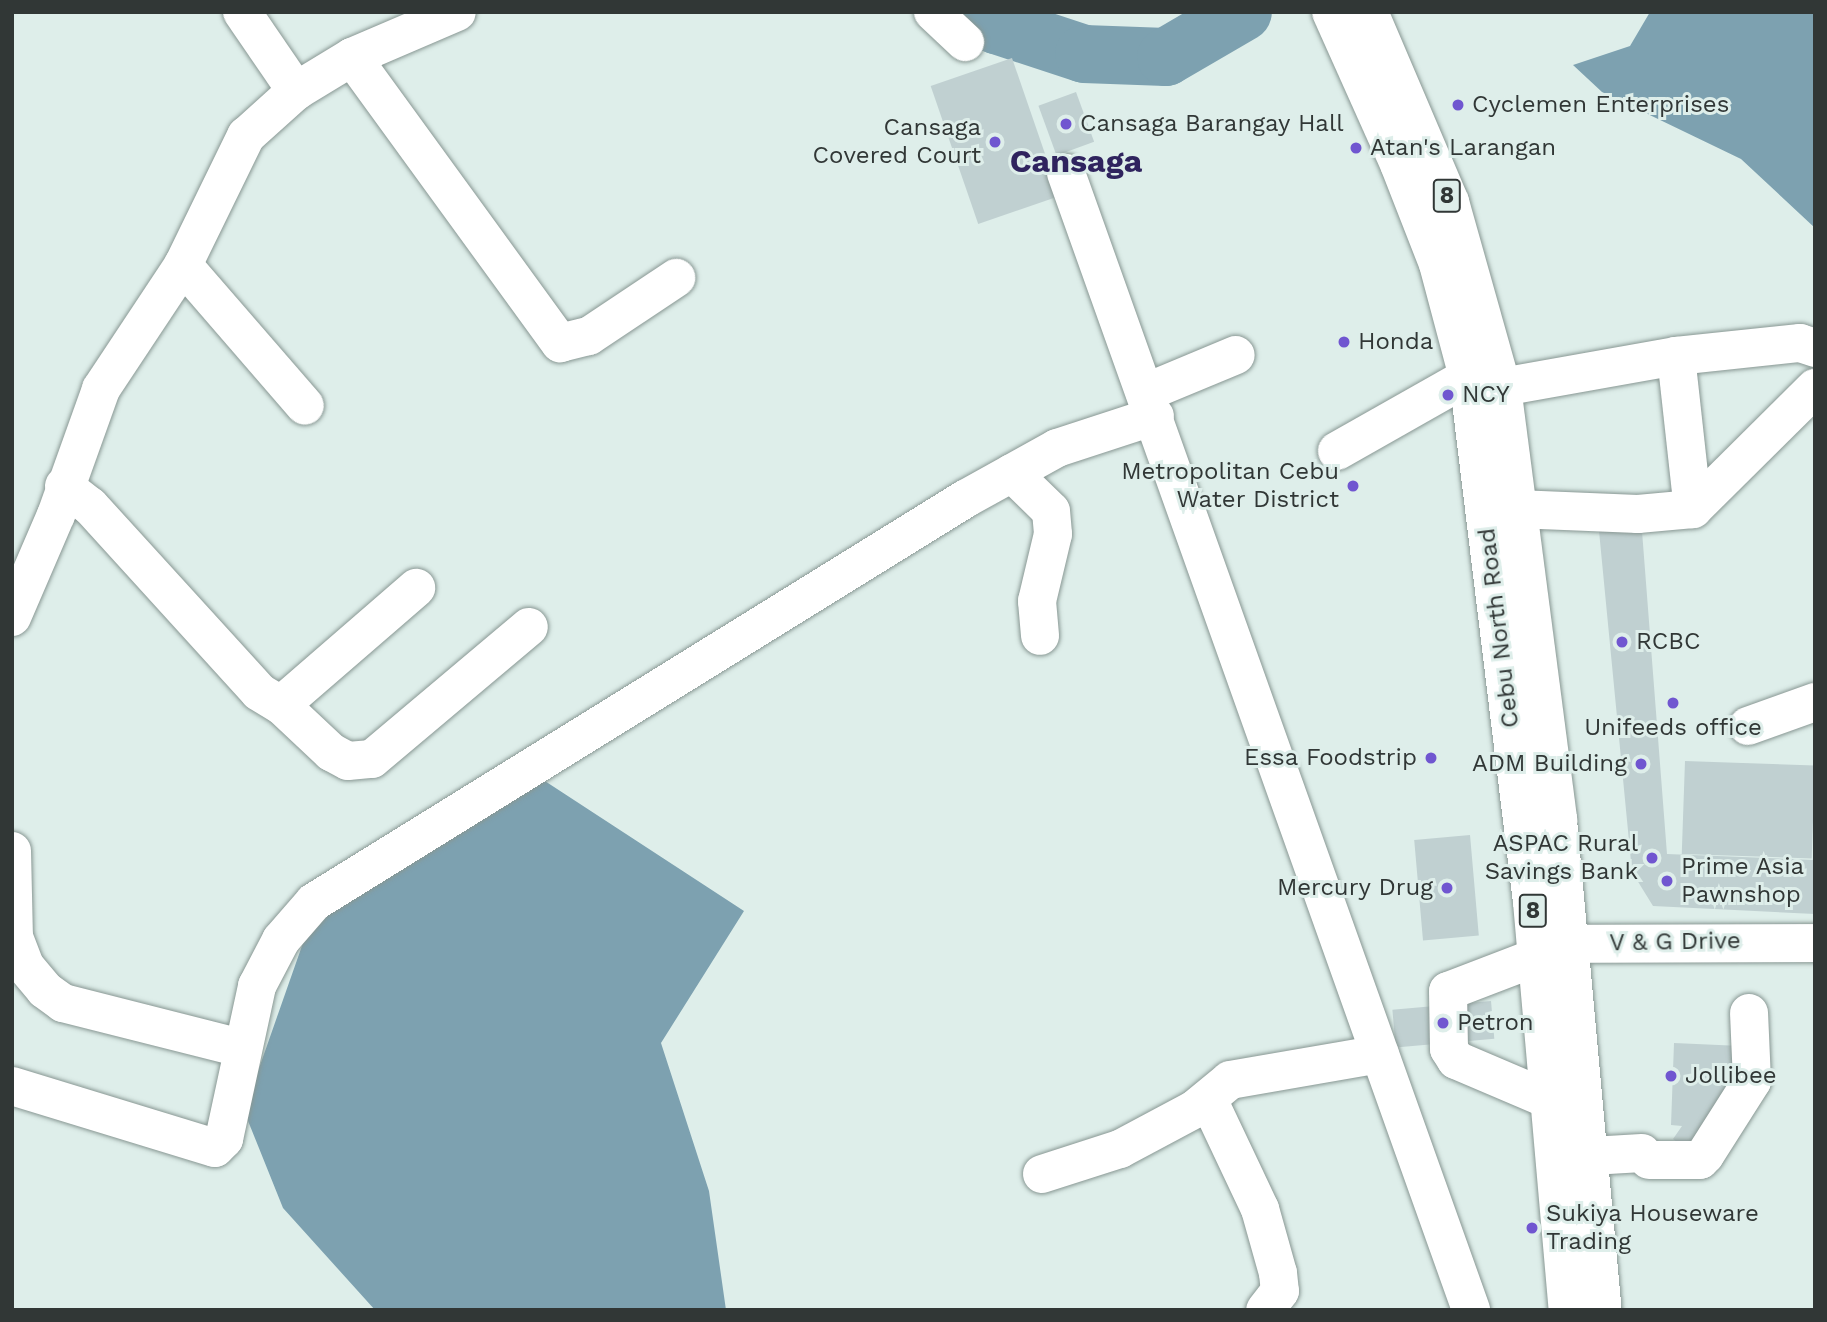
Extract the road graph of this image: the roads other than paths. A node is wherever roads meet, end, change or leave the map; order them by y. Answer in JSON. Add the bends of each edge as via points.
{"nodes":[{"id":1,"x":242,"y":12,"type":"edge"},
{"id":2,"x":457,"y":12,"type":"edge"},
{"id":3,"x":933,"y":12,"type":"edge"},
{"id":4,"x":1331,"y":12,"type":"edge"},
{"id":5,"x":1369,"y":12,"type":"edge"},
{"id":6,"x":965,"y":42,"type":"dead end"},
{"id":7,"x":352,"y":57,"type":"junction"},
{"id":8,"x":296,"y":91,"type":"junction"},
{"id":9,"x":1066,"y":173,"type":"dead end"},
{"id":10,"x":183,"y":265,"type":"junction"},
{"id":11,"x":676,"y":278,"type":"dead end"},
{"id":12,"x":1815,"y":348,"type":"edge"},
{"id":13,"x":1236,"y":355,"type":"dead end"},
{"id":14,"x":1676,"y":356,"type":"junction"},
{"id":15,"x":1485,"y":382,"type":"junction"},
{"id":16,"x":1815,"y":388,"type":"edge"},
{"id":17,"x":1151,"y":404,"type":"junction"},
{"id":18,"x":304,"y":406,"type":"dead end"},
{"id":19,"x":1337,"y":451,"type":"dead end"},
{"id":20,"x":1012,"y":473,"type":"junction"},
{"id":21,"x":64,"y":486,"type":"junction"},
{"id":22,"x":1693,"y":509,"type":"junction"},
{"id":23,"x":1501,"y":511,"type":"junction"},
{"id":24,"x":416,"y":587,"type":"dead end"},
{"id":25,"x":13,"y":614,"type":"edge"},
{"id":26,"x":529,"y":627,"type":"dead end"},
{"id":27,"x":1040,"y":636,"type":"dead end"},
{"id":28,"x":1815,"y":702,"type":"edge"},
{"id":29,"x":281,"y":705,"type":"junction"},
{"id":30,"x":1748,"y":726,"type":"dead end"},
{"id":31,"x":12,"y":851,"type":"edge"},
{"id":32,"x":1815,"y":943,"type":"edge"},
{"id":33,"x":1551,"y":954,"type":"junction"},
{"id":34,"x":1815,"y":965,"type":"edge"},
{"id":35,"x":1749,"y":1013,"type":"dead end"},
{"id":36,"x":241,"y":1048,"type":"junction"},
{"id":37,"x":1380,"y":1054,"type":"junction"},
{"id":38,"x":12,"y":1086,"type":"edge"},
{"id":39,"x":1208,"y":1099,"type":"junction"},
{"id":40,"x":1552,"y":1101,"type":"junction"},
{"id":41,"x":1591,"y":1156,"type":"junction"},
{"id":42,"x":1042,"y":1174,"type":"dead end"},
{"id":43,"x":1265,"y":1310,"type":"edge"},
{"id":44,"x":1471,"y":1310,"type":"edge"},
{"id":45,"x":1568,"y":1310,"type":"edge"},
{"id":46,"x":1603,"y":1310,"type":"edge"}],
"edges":[{"from":1,"to":8,"type":"street"},
{"from":2,"to":7,"type":"street"},
{"from":3,"to":6,"type":"street"},
{"from":4,"to":15,"type":"street","name":"Cebu North Road","number":"8","via":[[1399,164]]},
{"from":5,"to":15,"type":"street","name":"Cebu North Road","number":"8","via":[[1450,202]]},
{"from":7,"to":8,"type":"street"},
{"from":7,"to":11,"type":"street","via":[[560,343],[589,336]]},
{"from":8,"to":10,"type":"street","via":[[246,136]]},
{"from":9,"to":17,"type":"street"},
{"from":10,"to":18,"type":"street"},
{"from":10,"to":21,"type":"street","via":[[101,389]]},
{"from":12,"to":14,"type":"street","via":[[1800,343]]},
{"from":13,"to":17,"type":"street"},
{"from":14,"to":15,"type":"street"},
{"from":14,"to":22,"type":"street"},
{"from":15,"to":19,"type":"street"},
{"from":15,"to":23,"type":"street","name":"Cebu North Road","number":"8"},
{"from":16,"to":22,"type":"street"},
{"from":17,"to":20,"type":"street"},
{"from":17,"to":37,"type":"street"},
{"from":20,"to":27,"type":"street","via":[[1051,511],[1053,534],[1037,601]]},
{"from":20,"to":36,"type":"street","via":[[313,902],[281,940],[257,986]]},
{"from":21,"to":25,"type":"street"},
{"from":21,"to":29,"type":"street","via":[[89,506],[259,692]]},
{"from":22,"to":23,"type":"street","via":[[1638,514]]},
{"from":23,"to":33,"type":"street","name":"Cebu North Road","number":"8"},
{"from":24,"to":29,"type":"street"},
{"from":26,"to":29,"type":"street","via":[[372,759],[348,761],[331,752]]},
{"from":28,"to":30,"type":"street"},
{"from":31,"to":36,"type":"street","via":[[14,937],[25,966],[44,990],[63,1003]]},
{"from":32,"to":33,"type":"street","name":"V & G Drive"},
{"from":33,"to":34,"type":"street","name":"V & G Drive"},
{"from":33,"to":40,"type":"street","name":"Cebu North Road","number":"8"},
{"from":33,"to":40,"type":"street","via":[[1448,991],[1449,1049],[1456,1060]]},
{"from":33,"to":41,"type":"street","name":"Cebu North Road","number":"8"},
{"from":35,"to":41,"type":"street","via":[[1752,1081],[1700,1160]]},
{"from":36,"to":38,"type":"street","via":[[224,1139],[215,1148]]},
{"from":37,"to":39,"type":"street","via":[[1230,1080]]},
{"from":37,"to":44,"type":"street"},
{"from":39,"to":42,"type":"street","via":[[1120,1149]]},
{"from":39,"to":43,"type":"street","via":[[1260,1209],[1278,1273],[1280,1291]]},
{"from":40,"to":45,"type":"street","name":"Cebu North Road","number":"8"},
{"from":41,"to":46,"type":"street","name":"Cebu North Road","number":"8"}]}
